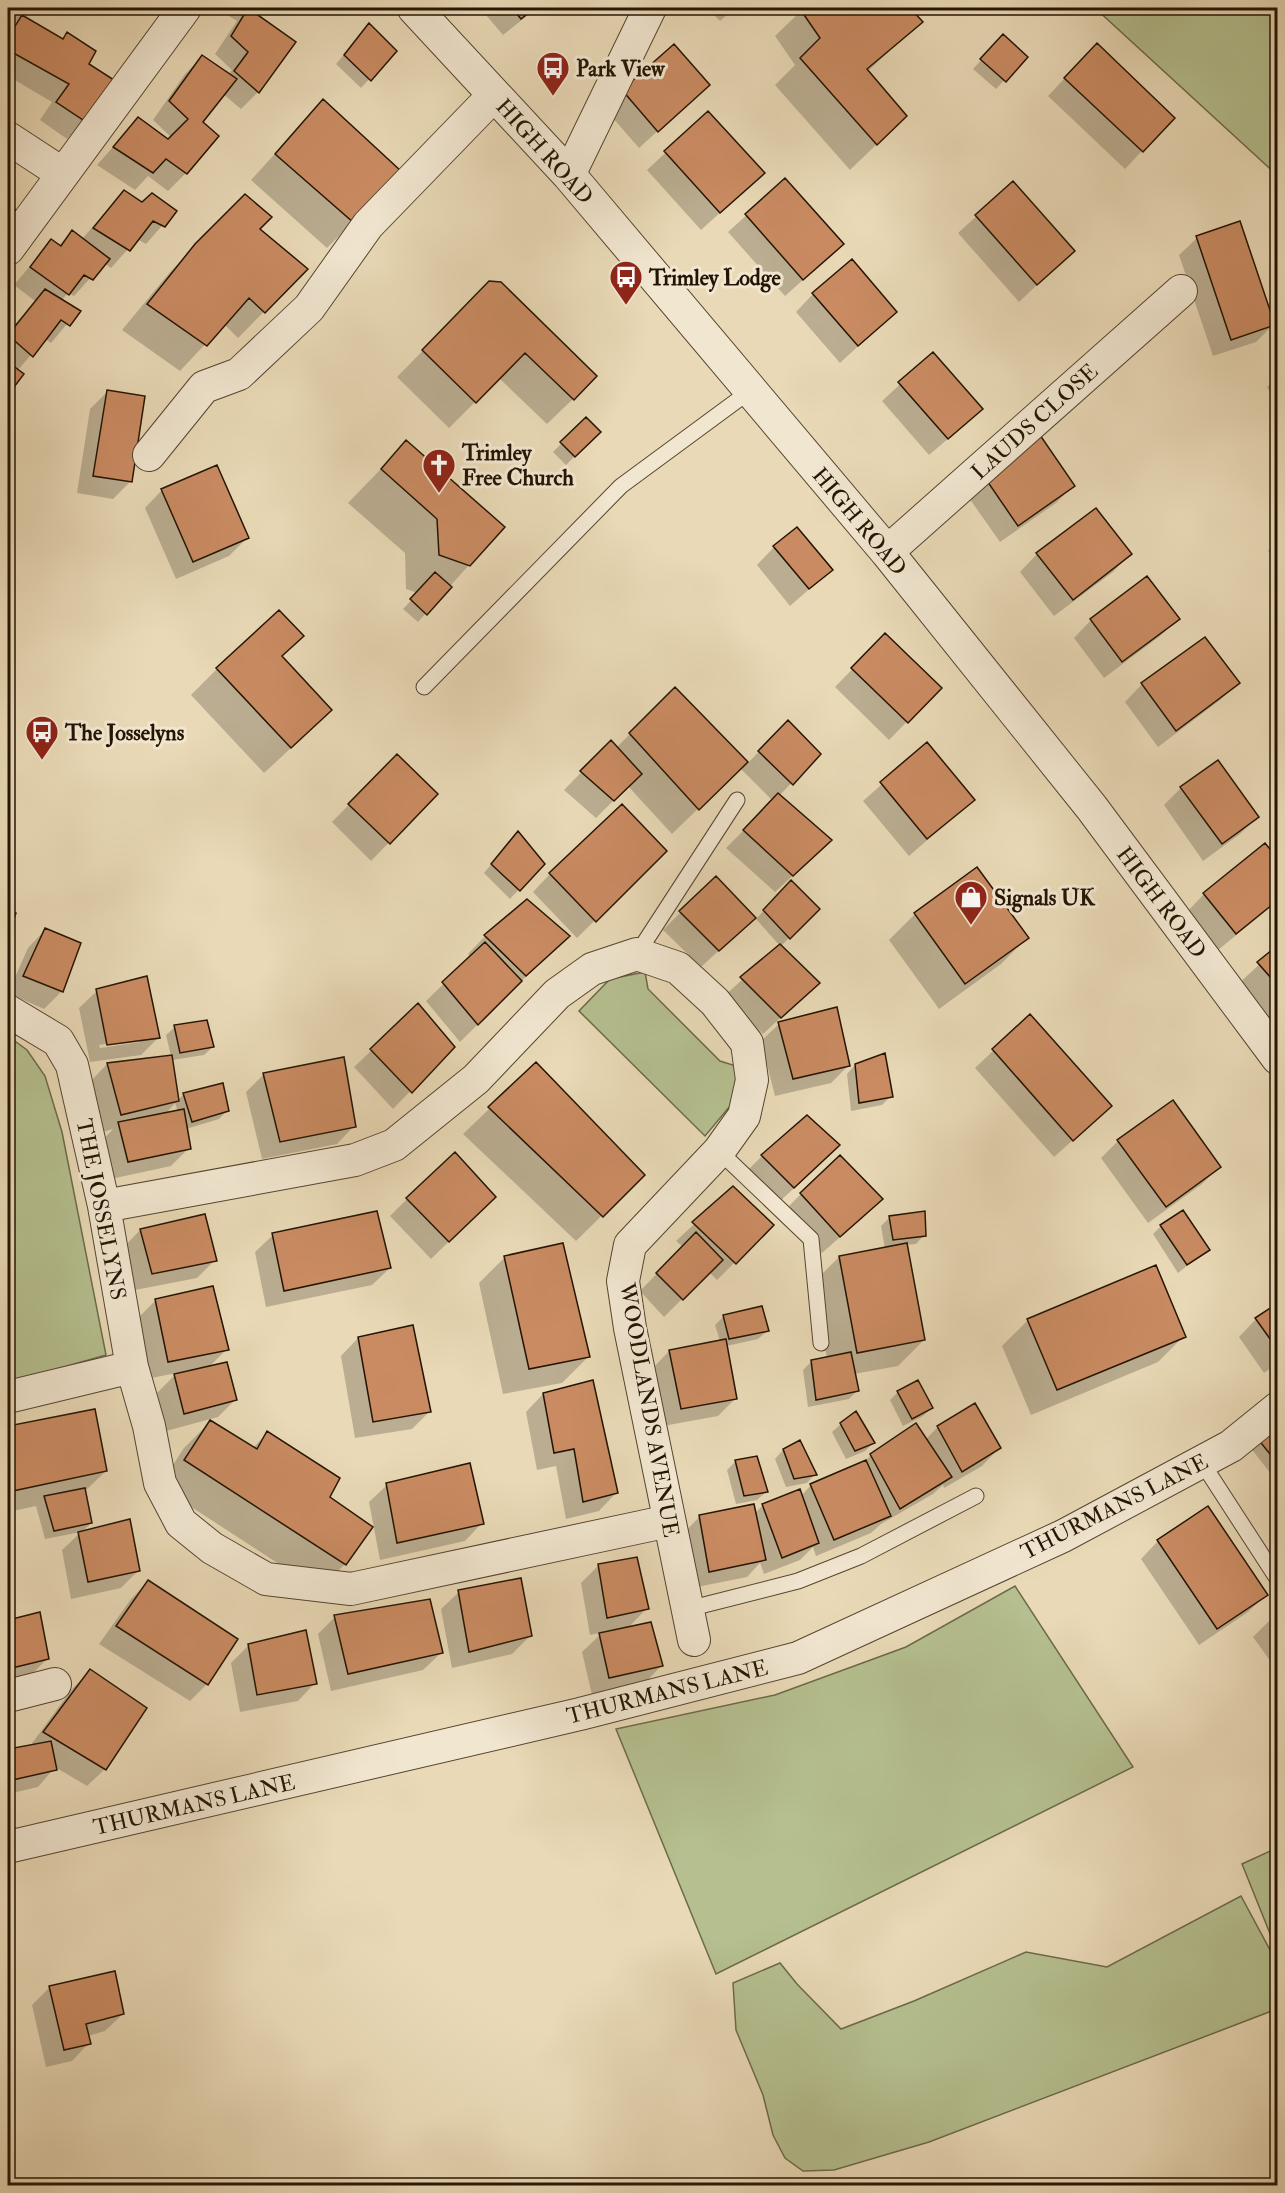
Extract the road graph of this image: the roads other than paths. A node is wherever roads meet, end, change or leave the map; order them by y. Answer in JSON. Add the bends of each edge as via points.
{"nodes":[{"id":1,"x":184,"y":8,"type":"edge"},
{"id":2,"x":414,"y":8,"type":"edge"},
{"id":3,"x":650,"y":8,"type":"edge"},
{"id":4,"x":494,"y":95,"type":"junction"},
{"id":5,"x":8,"y":138,"type":"edge"},
{"id":6,"x":63,"y":174,"type":"junction"},
{"id":7,"x":569,"y":175,"type":"junction"},
{"id":8,"x":8,"y":249,"type":"edge"},
{"id":9,"x":1181,"y":291,"type":"dead end"},
{"id":10,"x":750,"y":391,"type":"junction"},
{"id":11,"x":149,"y":455,"type":"dead end"},
{"id":12,"x":887,"y":552,"type":"junction"},
{"id":13,"x":424,"y":687,"type":"dead end"},
{"id":14,"x":737,"y":800,"type":"dead end"},
{"id":15,"x":637,"y":954,"type":"junction"},
{"id":16,"x":8,"y":1011,"type":"edge"},
{"id":17,"x":1278,"y":1058,"type":"edge"},
{"id":18,"x":719,"y":1151,"type":"junction"},
{"id":19,"x":104,"y":1206,"type":"junction"},
{"id":20,"x":821,"y":1343,"type":"dead end"},
{"id":21,"x":132,"y":1367,"type":"junction"},
{"id":22,"x":8,"y":1397,"type":"edge"},
{"id":23,"x":1278,"y":1408,"type":"edge"},
{"id":24,"x":1201,"y":1461,"type":"junction"},
{"id":25,"x":976,"y":1496,"type":"dead end"},
{"id":26,"x":669,"y":1521,"type":"junction"},
{"id":27,"x":1278,"y":1580,"type":"edge"},
{"id":28,"x":688,"y":1608,"type":"junction"},
{"id":29,"x":694,"y":1640,"type":"dead end"},
{"id":30,"x":55,"y":1684,"type":"dead end"},
{"id":31,"x":8,"y":1696,"type":"edge"},
{"id":32,"x":8,"y":1847,"type":"edge"}],
"edges":[{"from":1,"to":6,"type":"street"},
{"from":2,"to":4,"type":"street","name":"HIGH ROAD"},
{"from":3,"to":7,"type":"street"},
{"from":4,"to":7,"type":"street","name":"HIGH ROAD"},
{"from":4,"to":11,"type":"street","via":[[368,225],[309,308],[239,374],[204,387]]},
{"from":5,"to":6,"type":"street"},
{"from":6,"to":8,"type":"street"},
{"from":7,"to":10,"type":"street","name":"HIGH ROAD"},
{"from":9,"to":12,"type":"street","name":"LAUDS CLOSE"},
{"from":10,"to":12,"type":"street","name":"HIGH ROAD"},
{"from":10,"to":13,"type":"lane","via":[[621,486]]},
{"from":12,"to":17,"type":"street","name":"HIGH ROAD","via":[[1092,808]]},
{"from":14,"to":15,"type":"lane"},
{"from":15,"to":18,"type":"street","name":"WOODLANDS AVENUE","via":[[678,968],[715,1002],[747,1043],[752,1080],[744,1116]]},
{"from":15,"to":19,"type":"street","via":[[592,969],[557,994],[476,1078],[394,1145],[355,1160]]},
{"from":16,"to":19,"type":"street","name":"THE JOSSELYNS","via":[[58,1041],[72,1065]]},
{"from":18,"to":20,"type":"lane","via":[[811,1239]]},
{"from":18,"to":26,"type":"street","name":"WOODLANDS AVENUE","via":[[630,1245],[623,1281]]},
{"from":19,"to":21,"type":"street","name":"THE JOSSELYNS"},
{"from":21,"to":22,"type":"street"},
{"from":21,"to":26,"type":"street","name":"THE JOSSELYNS","via":[[160,1483],[181,1523],[212,1548],[266,1579],[351,1589]]},
{"from":23,"to":24,"type":"street","name":"THURMANS LANE","via":[[1231,1446]]},
{"from":24,"to":27,"type":"lane"},
{"from":24,"to":32,"type":"street","name":"THURMANS LANE","via":[[1063,1536],[798,1658],[580,1714]]},
{"from":25,"to":28,"type":"lane","via":[[861,1556],[798,1581]]},
{"from":26,"to":28,"type":"street","name":"WOODLANDS AVENUE"},
{"from":28,"to":29,"type":"street","name":"WOODLANDS AVENUE"},
{"from":30,"to":31,"type":"street"}]}
